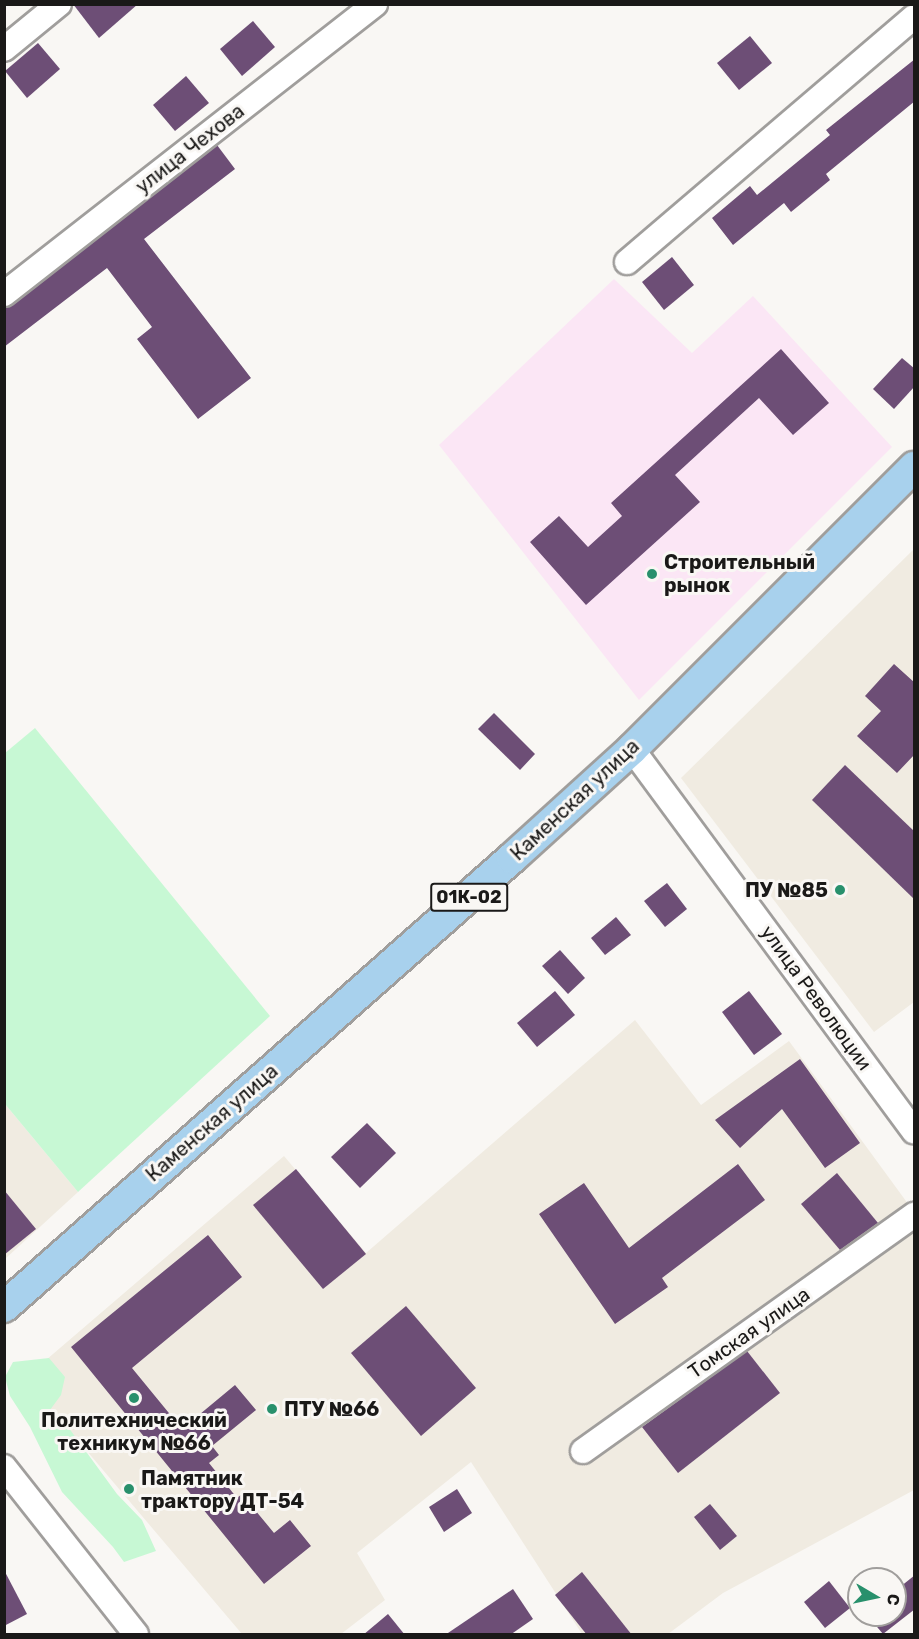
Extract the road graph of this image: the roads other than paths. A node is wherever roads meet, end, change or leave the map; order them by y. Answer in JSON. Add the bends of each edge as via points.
{"nodes":[{"id":1,"x":59,"y":4,"type":"edge"},
{"id":2,"x":375,"y":4,"type":"edge"},
{"id":3,"x":915,"y":17,"type":"edge"},
{"id":4,"x":4,"y":49,"type":"edge"},
{"id":5,"x":627,"y":262,"type":"dead end"},
{"id":6,"x":4,"y":294,"type":"edge"},
{"id":7,"x":915,"y":467,"type":"edge"},
{"id":8,"x":632,"y":749,"type":"junction"},
{"id":9,"x":915,"y":1131,"type":"edge"},
{"id":10,"x":915,"y":1215,"type":"edge"},
{"id":11,"x":4,"y":1307,"type":"edge"},
{"id":12,"x":583,"y":1451,"type":"dead end"},
{"id":13,"x":4,"y":1467,"type":"edge"},
{"id":14,"x":136,"y":1635,"type":"edge"}],
"edges":[{"from":1,"to":4,"type":"street"},
{"from":2,"to":6,"type":"street","name":"улица Чехова"},
{"from":3,"to":5,"type":"street"},
{"from":7,"to":8,"type":"main road","name":"Каменская улица","number":"01К-02"},
{"from":8,"to":9,"type":"street","name":"улица Революции"},
{"from":8,"to":11,"type":"main road","name":"Каменская улица","number":"01К-02"},
{"from":10,"to":12,"type":"street","name":"Томская улица"},
{"from":13,"to":14,"type":"street"}]}
